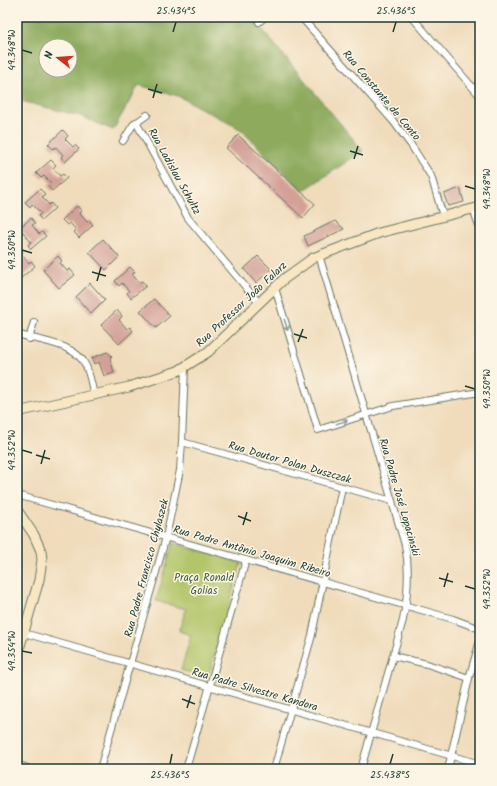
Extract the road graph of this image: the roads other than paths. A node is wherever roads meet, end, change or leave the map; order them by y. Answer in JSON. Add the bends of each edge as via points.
{"nodes":[{"id":1,"x":264,"y":17,"type":"edge"},
{"id":2,"x":301,"y":17,"type":"edge"},
{"id":3,"x":412,"y":17,"type":"edge"},
{"id":4,"x":259,"y":22,"type":"dead end"},
{"id":5,"x":480,"y":96,"type":"edge"},
{"id":6,"x":147,"y":115,"type":"dead end"},
{"id":7,"x":136,"y":122,"type":"junction"},
{"id":8,"x":123,"y":141,"type":"dead end"},
{"id":9,"x":477,"y":208,"type":"edge"},
{"id":10,"x":443,"y":216,"type":"junction"},
{"id":11,"x":480,"y":228,"type":"edge"},
{"id":12,"x":320,"y":255,"type":"junction"},
{"id":13,"x":275,"y":288,"type":"junction"},
{"id":14,"x":259,"y":303,"type":"junction"},
{"id":15,"x":34,"y":322,"type":"dead end"},
{"id":16,"x":17,"y":334,"type":"edge"},
{"id":17,"x":29,"y":339,"type":"junction"},
{"id":18,"x":185,"y":367,"type":"junction"},
{"id":19,"x":480,"y":392,"type":"edge"},
{"id":20,"x":94,"y":396,"type":"junction"},
{"id":21,"x":17,"y":412,"type":"edge"},
{"id":22,"x":366,"y":414,"type":"junction"},
{"id":23,"x":182,"y":442,"type":"junction"},
{"id":24,"x":342,"y":487,"type":"junction"},
{"id":25,"x":17,"y":495,"type":"edge"},
{"id":26,"x":392,"y":501,"type":"junction"},
{"id":27,"x":17,"y":510,"type":"edge"},
{"id":28,"x":166,"y":537,"type":"junction"},
{"id":29,"x":246,"y":560,"type":"junction"},
{"id":30,"x":323,"y":582,"type":"junction"},
{"id":31,"x":406,"y":606,"type":"junction"},
{"id":32,"x":480,"y":629,"type":"edge"},
{"id":33,"x":24,"y":632,"type":"junction"},
{"id":34,"x":480,"y":641,"type":"edge"},
{"id":35,"x":17,"y":656,"type":"edge"},
{"id":36,"x":393,"y":656,"type":"junction"},
{"id":37,"x":130,"y":663,"type":"junction"},
{"id":38,"x":469,"y":678,"type":"junction"},
{"id":39,"x":210,"y":686,"type":"junction"},
{"id":40,"x":291,"y":710,"type":"junction"},
{"id":41,"x":371,"y":733,"type":"junction"},
{"id":42,"x":452,"y":756,"type":"junction"},
{"id":43,"x":480,"y":764,"type":"edge"},
{"id":44,"x":17,"y":766,"type":"edge"},
{"id":45,"x":26,"y":769,"type":"edge"},
{"id":46,"x":100,"y":769,"type":"edge"},
{"id":47,"x":186,"y":769,"type":"edge"},
{"id":48,"x":274,"y":769,"type":"edge"},
{"id":49,"x":361,"y":769,"type":"edge"},
{"id":50,"x":448,"y":769,"type":"edge"}],
"edges":[{"from":1,"to":4,"type":"street"},
{"from":2,"to":10,"type":"street","name":"Rua Constante de Conto","via":[[407,139],[431,176]]},
{"from":3,"to":5,"type":"street"},
{"from":6,"to":7,"type":"street"},
{"from":7,"to":8,"type":"street"},
{"from":7,"to":14,"type":"street","name":"Rua Ladislau Schultz","via":[[188,218]]},
{"from":9,"to":10,"type":"main road","name":"Rua Professor João Falarz"},
{"from":9,"to":11,"type":"street"},
{"from":10,"to":12,"type":"main road","name":"Rua Professor João Falarz","via":[[367,237]]},
{"from":12,"to":13,"type":"main road","name":"Rua Professor João Falarz"},
{"from":12,"to":22,"type":"street","name":"Rua Padre José Lopacinski"},
{"from":13,"to":14,"type":"main road","name":"Rua Professor João Falarz"},
{"from":13,"to":22,"type":"street","one_way":true,"via":[[318,430]]},
{"from":14,"to":18,"type":"main road","name":"Rua Professor João Falarz","via":[[212,348]]},
{"from":15,"to":17,"type":"street"},
{"from":16,"to":17,"type":"street"},
{"from":17,"to":20,"type":"street","via":[[60,346],[80,357],[86,365]]},
{"from":18,"to":20,"type":"main road","name":"Rua Professor João Falarz","via":[[137,385]]},
{"from":18,"to":23,"type":"street","name":"Rua Padre Francisco Chylaszek"},
{"from":19,"to":22,"type":"street","via":[[400,404]]},
{"from":20,"to":21,"type":"main road","name":"Rua Professor João Falarz"},
{"from":22,"to":26,"type":"street","name":"Rua Padre José Lopacinski"},
{"from":23,"to":24,"type":"street","name":"Rua Doutor Polan Duszczak"},
{"from":23,"to":28,"type":"street","name":"Rua Padre Francisco Chylaszek","via":[[177,486]]},
{"from":24,"to":26,"type":"street","name":"Rua Doutor Polan Duszczak"},
{"from":24,"to":30,"type":"street"},
{"from":25,"to":28,"type":"street","name":"Rua Padre Antônio Joaquim Ribeiro"},
{"from":26,"to":31,"type":"street","name":"Rua Padre José Lopacinski","via":[[407,555]]},
{"from":27,"to":33,"type":"main road","via":[[34,535],[42,560]]},
{"from":28,"to":29,"type":"street","name":"Rua Padre Antônio Joaquim Ribeiro"},
{"from":28,"to":37,"type":"street","name":"Rua Padre Francisco Chylaszek"},
{"from":29,"to":30,"type":"street","name":"Rua Padre Antônio Joaquim Ribeiro"},
{"from":29,"to":39,"type":"street"},
{"from":30,"to":31,"type":"street","name":"Rua Padre Antônio Joaquim Ribeiro"},
{"from":30,"to":40,"type":"street","via":[[310,643]]},
{"from":31,"to":32,"type":"street","name":"Rua Padre Antônio Joaquim Ribeiro"},
{"from":31,"to":36,"type":"street","name":"Rua Padre José Lopacinski"},
{"from":33,"to":35,"type":"main road"},
{"from":33,"to":37,"type":"street","name":"Rua Padre Silvestre Kandora"},
{"from":34,"to":38,"type":"street"},
{"from":36,"to":38,"type":"street"},
{"from":36,"to":41,"type":"street","name":"Rua Padre José Lopacinski"},
{"from":37,"to":39,"type":"street","name":"Rua Padre Silvestre Kandora"},
{"from":37,"to":46,"type":"street","name":"Rua Padre Francisco Chylaszek"},
{"from":38,"to":42,"type":"street"},
{"from":39,"to":40,"type":"street","name":"Rua Padre Silvestre Kandora"},
{"from":39,"to":47,"type":"street"},
{"from":40,"to":41,"type":"street","name":"Rua Padre Silvestre Kandora"},
{"from":40,"to":48,"type":"street"},
{"from":41,"to":42,"type":"street","name":"Rua Padre Silvestre Kandora"},
{"from":41,"to":49,"type":"street","name":"Rua Padre José Lopacinski"},
{"from":42,"to":43,"type":"street","name":"Rua Padre Silvestre Kandora"},
{"from":42,"to":50,"type":"street"},
{"from":44,"to":45,"type":"main road"}]}
